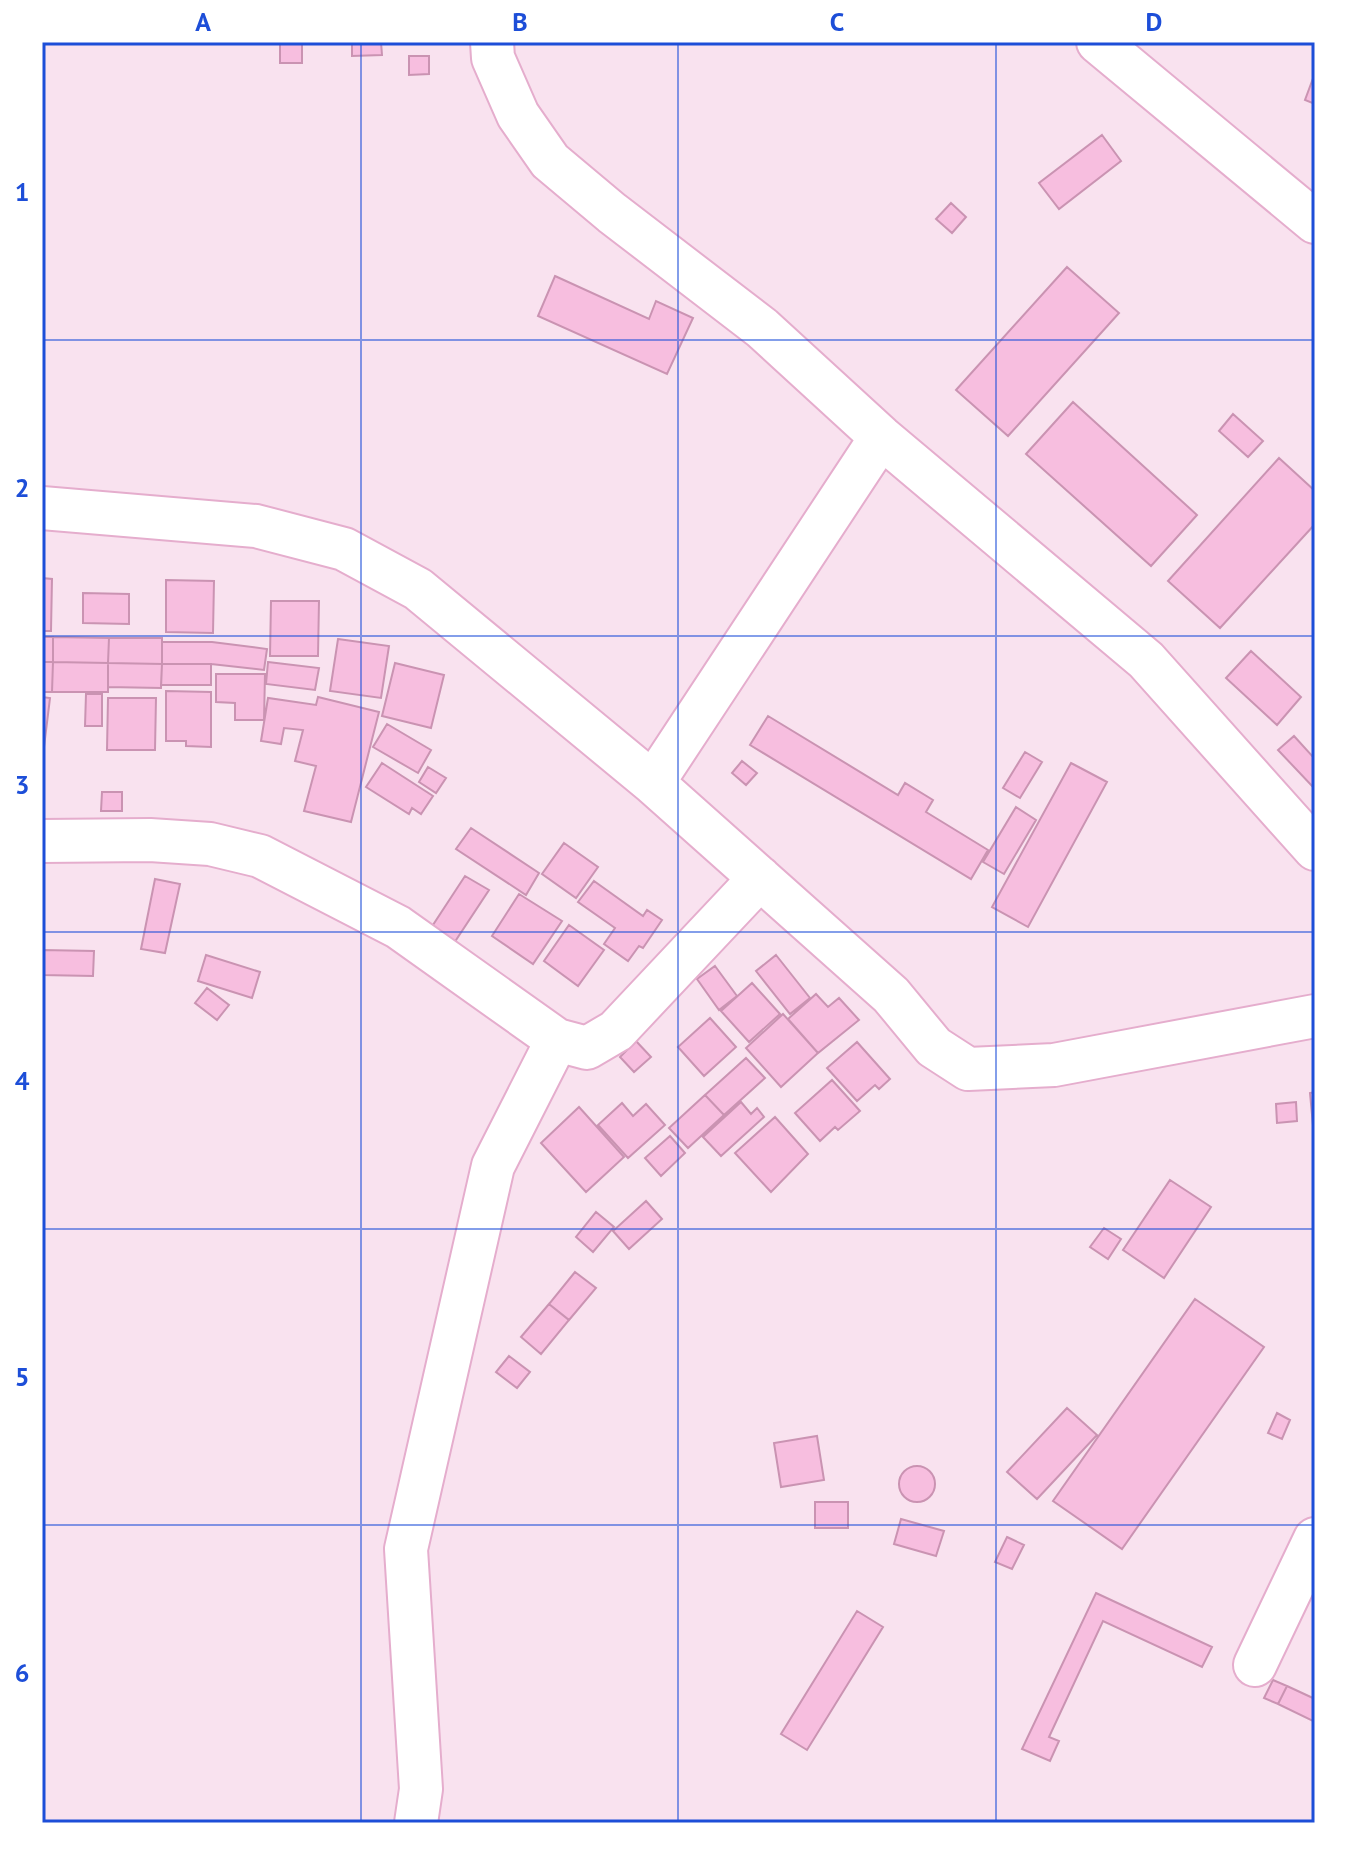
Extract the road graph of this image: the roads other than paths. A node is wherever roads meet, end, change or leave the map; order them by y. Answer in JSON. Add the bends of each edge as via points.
{"nodes":[{"id":1,"x":492,"y":42,"type":"edge"},
{"id":2,"x":1098,"y":42,"type":"edge"},
{"id":3,"x":1315,"y":222,"type":"edge"},
{"id":4,"x":881,"y":437,"type":"junction"},
{"id":5,"x":42,"y":508,"type":"edge"},
{"id":6,"x":653,"y":783,"type":"junction"},
{"id":7,"x":42,"y":841,"type":"edge"},
{"id":8,"x":1315,"y":849,"type":"edge"},
{"id":9,"x":760,"y":878,"type":"junction"},
{"id":10,"x":1315,"y":1016,"type":"edge"},
{"id":11,"x":557,"y":1040,"type":"junction"},
{"id":12,"x":1315,"y":1539,"type":"edge"},
{"id":13,"x":1255,"y":1665,"type":"dead end"},
{"id":14,"x":416,"y":1823,"type":"edge"}],
"edges":[{"from":1,"to":4,"type":"street","via":[[493,58],[518,115],[550,161],[762,328]]},
{"from":2,"to":3,"type":"street"},
{"from":4,"to":6,"type":"street"},
{"from":4,"to":8,"type":"street","via":[[1146,660]]},
{"from":5,"to":6,"type":"street","via":[[256,526],[344,549],[418,589]]},
{"from":6,"to":9,"type":"street"},
{"from":7,"to":11,"type":"street","via":[[210,844],[260,856],[398,927]]},
{"from":9,"to":10,"type":"street","via":[[891,995],[934,1047],[968,1069],[1054,1065]]},
{"from":9,"to":11,"type":"street","via":[[616,1031],[587,1048]]},
{"from":11,"to":14,"type":"street","via":[[493,1166],[406,1549],[421,1789]]},
{"from":12,"to":13,"type":"street"}]}
